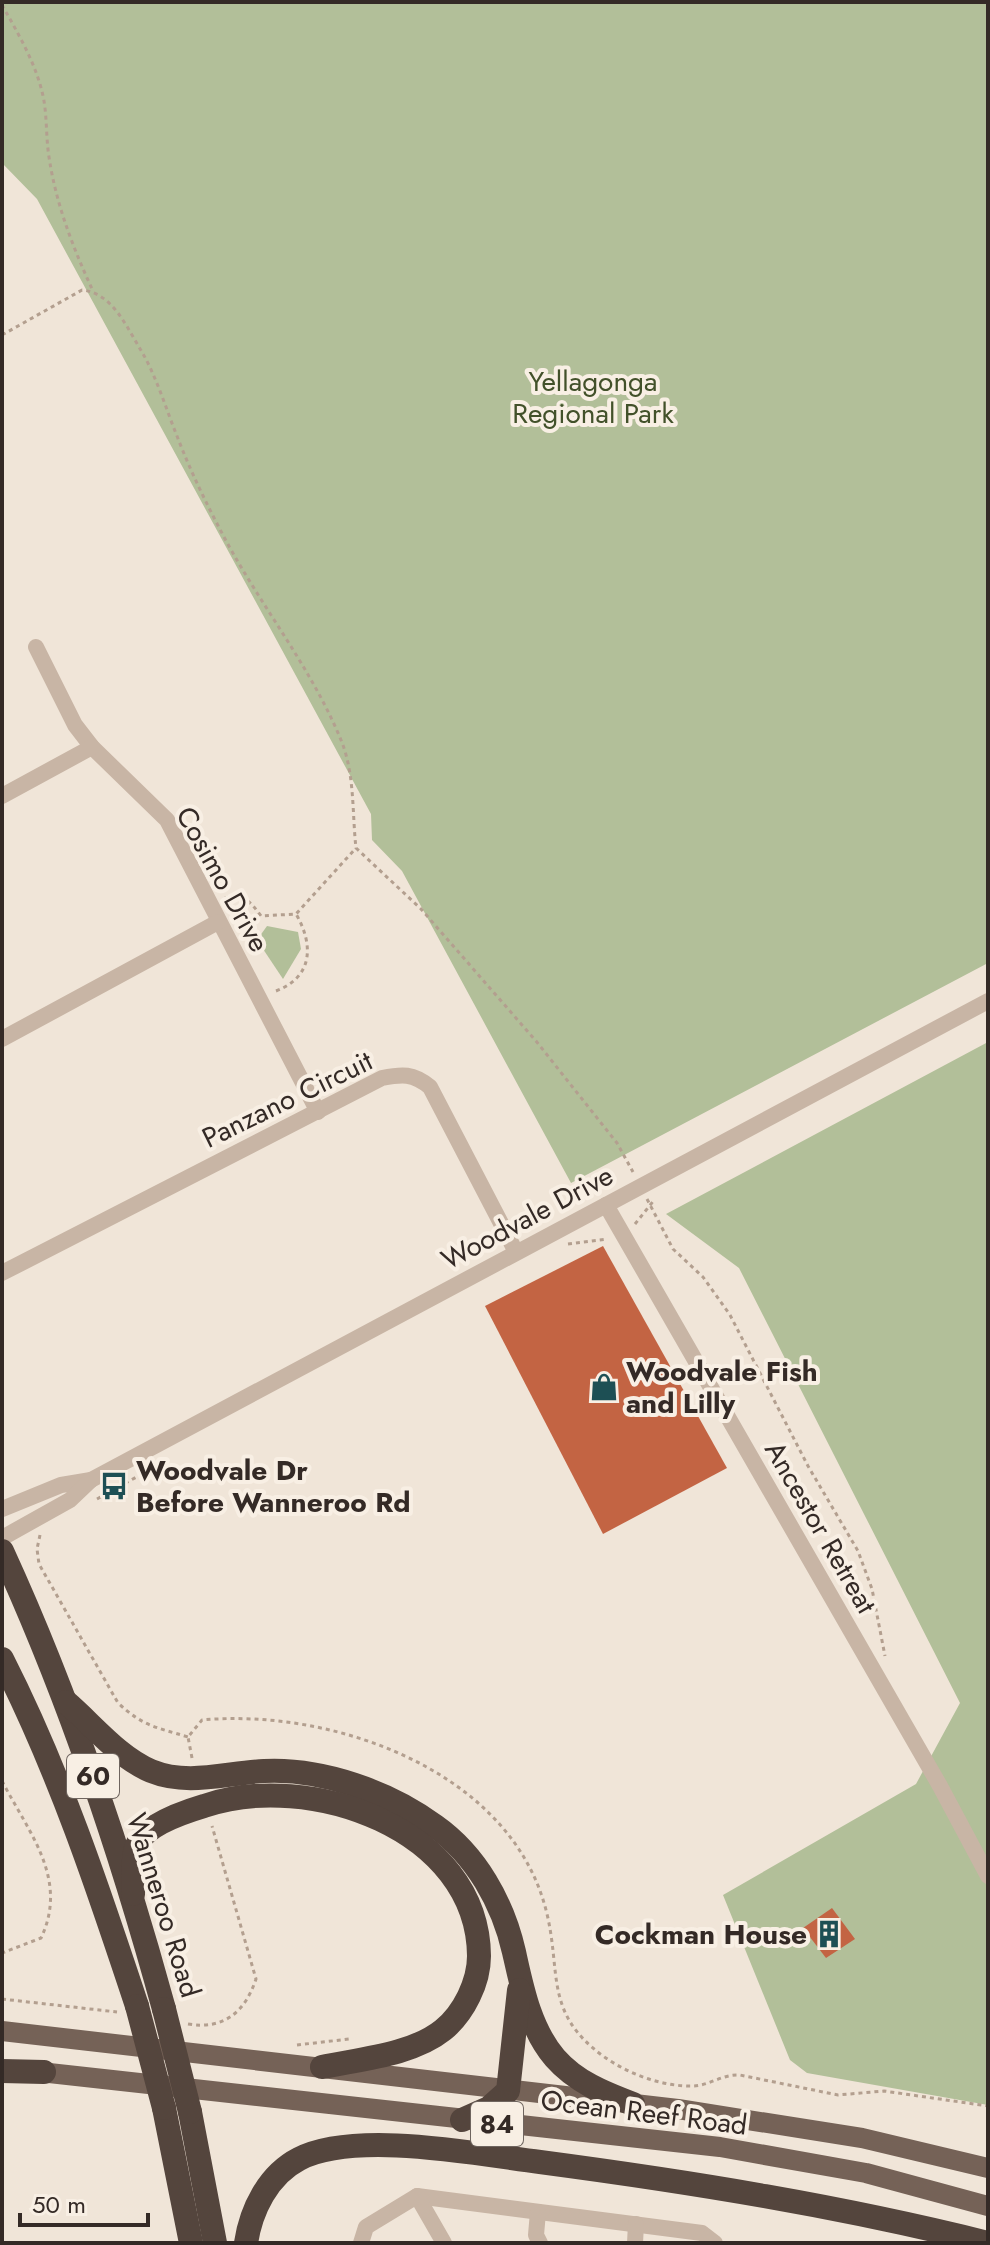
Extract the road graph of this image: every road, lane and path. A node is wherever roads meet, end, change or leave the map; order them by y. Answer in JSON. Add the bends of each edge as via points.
{"nodes":[{"id":1,"x":2,"y":5,"type":"edge"},
{"id":2,"x":93,"y":291,"type":"junction"},
{"id":3,"x":2,"y":335,"type":"edge"},
{"id":4,"x":36,"y":647,"type":"dead end"},
{"id":5,"x":92,"y":747,"type":"junction"},
{"id":6,"x":2,"y":796,"type":"edge"},
{"id":7,"x":356,"y":848,"type":"junction"},
{"id":8,"x":221,"y":914,"type":"junction"},
{"id":9,"x":296,"y":914,"type":"junction"},
{"id":10,"x":271,"y":993,"type":"dead end"},
{"id":11,"x":988,"y":1001,"type":"edge"},
{"id":12,"x":2,"y":1039,"type":"edge"},
{"id":13,"x":318,"y":1112,"type":"junction"},
{"id":14,"x":641,"y":1187,"type":"junction"},
{"id":15,"x":661,"y":1196,"type":"dead end"},
{"id":16,"x":649,"y":1203,"type":"junction"},
{"id":17,"x":606,"y":1205,"type":"junction"},
{"id":18,"x":621,"y":1231,"type":"junction"},
{"id":19,"x":567,"y":1244,"type":"dead end"},
{"id":20,"x":516,"y":1252,"type":"junction"},
{"id":21,"x":2,"y":1273,"type":"edge"},
{"id":22,"x":160,"y":1464,"type":"dead end"},
{"id":23,"x":91,"y":1480,"type":"junction"},
{"id":24,"x":90,"y":1503,"type":"dead end"},
{"id":25,"x":2,"y":1509,"type":"edge"},
{"id":26,"x":49,"y":1527,"type":"dead end"},
{"id":27,"x":2,"y":1538,"type":"edge"},
{"id":28,"x":2,"y":1551,"type":"edge"},
{"id":29,"x":2,"y":1659,"type":"edge"},
{"id":30,"x":885,"y":1659,"type":"dead end"},
{"id":31,"x":66,"y":1702,"type":"junction"},
{"id":32,"x":188,"y":1737,"type":"junction"},
{"id":33,"x":192,"y":1761,"type":"dead end"},
{"id":34,"x":2,"y":1781,"type":"edge"},
{"id":35,"x":988,"y":1876,"type":"edge"},
{"id":36,"x":133,"y":1894,"type":"junction"},
{"id":37,"x":2,"y":1953,"type":"edge"},
{"id":38,"x":519,"y":1980,"type":"junction"},
{"id":39,"x":2,"y":2031,"type":"edge"},
{"id":40,"x":322,"y":2067,"type":"junction"},
{"id":41,"x":2,"y":2070,"type":"edge"},
{"id":42,"x":44,"y":2072,"type":"joint"},
{"id":43,"x":508,"y":2091,"type":"junction"},
{"id":44,"x":633,"y":2104,"type":"junction"},
{"id":45,"x":988,"y":2106,"type":"edge"},
{"id":46,"x":462,"y":2120,"type":"junction"},
{"id":47,"x":988,"y":2168,"type":"edge"},
{"id":48,"x":417,"y":2196,"type":"junction"},
{"id":49,"x":988,"y":2206,"type":"edge"},
{"id":50,"x":538,"y":2212,"type":"junction"},
{"id":51,"x":636,"y":2224,"type":"junction"},
{"id":52,"x":191,"y":2243,"type":"edge"},
{"id":53,"x":215,"y":2243,"type":"edge"},
{"id":54,"x":246,"y":2243,"type":"edge"},
{"id":55,"x":361,"y":2243,"type":"edge"},
{"id":56,"x":444,"y":2243,"type":"edge"},
{"id":57,"x":540,"y":2243,"type":"edge"},
{"id":58,"x":635,"y":2243,"type":"edge"},
{"id":59,"x":715,"y":2243,"type":"edge"},
{"id":60,"x":988,"y":2243,"type":"edge"}],
"edges":[{"from":1,"to":2,"type":"path","via":[[25,46],[44,99],[57,196],[73,250]]},
{"from":2,"to":3,"type":"path","via":[[82,290]]},
{"from":2,"to":7,"type":"path","via":[[115,308],[147,361],[191,472],[342,743]]},
{"from":4,"to":5,"type":"street","name":"Cosimo Drive","via":[[75,725]]},
{"from":5,"to":6,"type":"street"},
{"from":5,"to":8,"type":"street","name":"Cosimo Drive","via":[[167,820]]},
{"from":7,"to":9,"type":"path"},
{"from":7,"to":14,"type":"path","via":[[421,909],[536,1041],[617,1143]]},
{"from":8,"to":9,"type":"path","via":[[226,897],[241,896],[261,916]]},
{"from":8,"to":12,"type":"street"},
{"from":8,"to":13,"type":"street","name":"Cosimo Drive"},
{"from":9,"to":10,"type":"path","via":[[310,953],[305,968],[288,986]]},
{"from":11,"to":14,"type":"street","name":"Woodvale Drive"},
{"from":13,"to":20,"type":"street","name":"Panzano Circuit","via":[[382,1078],[419,1078],[438,1100]]},
{"from":13,"to":21,"type":"street","name":"Panzano Circuit"},
{"from":14,"to":16,"type":"path"},
{"from":14,"to":17,"type":"street","name":"Woodvale Drive"},
{"from":15,"to":16,"type":"path"},
{"from":16,"to":18,"type":"path","via":[[637,1223]]},
{"from":16,"to":30,"type":"path","via":[[673,1249],[703,1277],[730,1315],[858,1551],[872,1589]]},
{"from":17,"to":18,"type":"street","name":"Ancestor Retreat"},
{"from":17,"to":20,"type":"street","name":"Woodvale Drive"},
{"from":18,"to":19,"type":"path","via":[[605,1240]]},
{"from":18,"to":35,"type":"street","name":"Ancestor Retreat"},
{"from":20,"to":23,"type":"street","name":"Woodvale Drive"},
{"from":22,"to":24,"type":"path"},
{"from":23,"to":25,"type":"street","name":"Woodvale Drive","via":[[61,1485]]},
{"from":23,"to":27,"type":"street","name":"Woodvale Drive","via":[[70,1500]]},
{"from":26,"to":32,"type":"path","via":[[41,1533],[39,1564],[118,1703],[136,1720]]},
{"from":28,"to":31,"type":"highway","name":"Wanneroo Road","number":"60"},
{"from":29,"to":52,"type":"highway","number":"60","bridge":true,"via":[[43,1743],[94,1874],[137,2006]]},
{"from":31,"to":36,"type":"highway","name":"Wanneroo Road","number":"60"},
{"from":31,"to":38,"type":"highway","via":[[122,1755],[175,1779],[268,1771],[302,1774],[343,1782],[411,1809],[449,1837],[480,1871],[506,1924]]},
{"from":32,"to":33,"type":"path"},
{"from":32,"to":45,"type":"path","via":[[202,1720],[216,1718],[326,1728],[428,1767],[470,1797],[506,1833],[532,1874],[546,1909],[555,1984],[571,2028],[604,2057],[644,2078],[696,2086],[727,2074],[740,2075],[838,2095],[884,2091]]},
{"from":34,"to":37,"type":"path","via":[[48,1870],[54,1903],[41,1938]]},
{"from":36,"to":40,"type":"highway","via":[[136,1846],[143,1837],[191,1810],[237,1797],[293,1795],[329,1802],[381,1821],[425,1849],[460,1889],[472,1914],[479,1969],[471,1992],[443,2031]]},
{"from":36,"to":53,"type":"highway","name":"Wanneroo Road","number":"60","bridge":true,"via":[[190,2112]]},
{"from":38,"to":43,"type":"highway"},
{"from":38,"to":44,"type":"highway","via":[[554,2057],[591,2087]]},
{"from":39,"to":40,"type":"main road","name":"Ocean Reef Road","number":"84"},
{"from":40,"to":43,"type":"main road","name":"Ocean Reef Road","number":"84"},
{"from":41,"to":42,"type":"highway"},
{"from":42,"to":46,"type":"main road","name":"Ocean Reef Road","number":"84"},
{"from":43,"to":44,"type":"main road","name":"Ocean Reef Road","number":"84"},
{"from":43,"to":46,"type":"highway","via":[[489,2108]]},
{"from":44,"to":47,"type":"main road","name":"Ocean Reef Road","number":"84","via":[[800,2127]]},
{"from":46,"to":49,"type":"main road","name":"Ocean Reef Road","number":"84","via":[[720,2147],[866,2173]]},
{"from":48,"to":50,"type":"street"},
{"from":48,"to":55,"type":"street","via":[[366,2227]]},
{"from":48,"to":56,"type":"street"},
{"from":50,"to":51,"type":"street"},
{"from":50,"to":57,"type":"street"},
{"from":51,"to":58,"type":"street"},
{"from":51,"to":59,"type":"street","via":[[702,2233]]},
{"from":54,"to":60,"type":"highway","via":[[255,2207],[288,2168],[323,2150],[365,2145],[494,2156],[762,2193]]}]}
